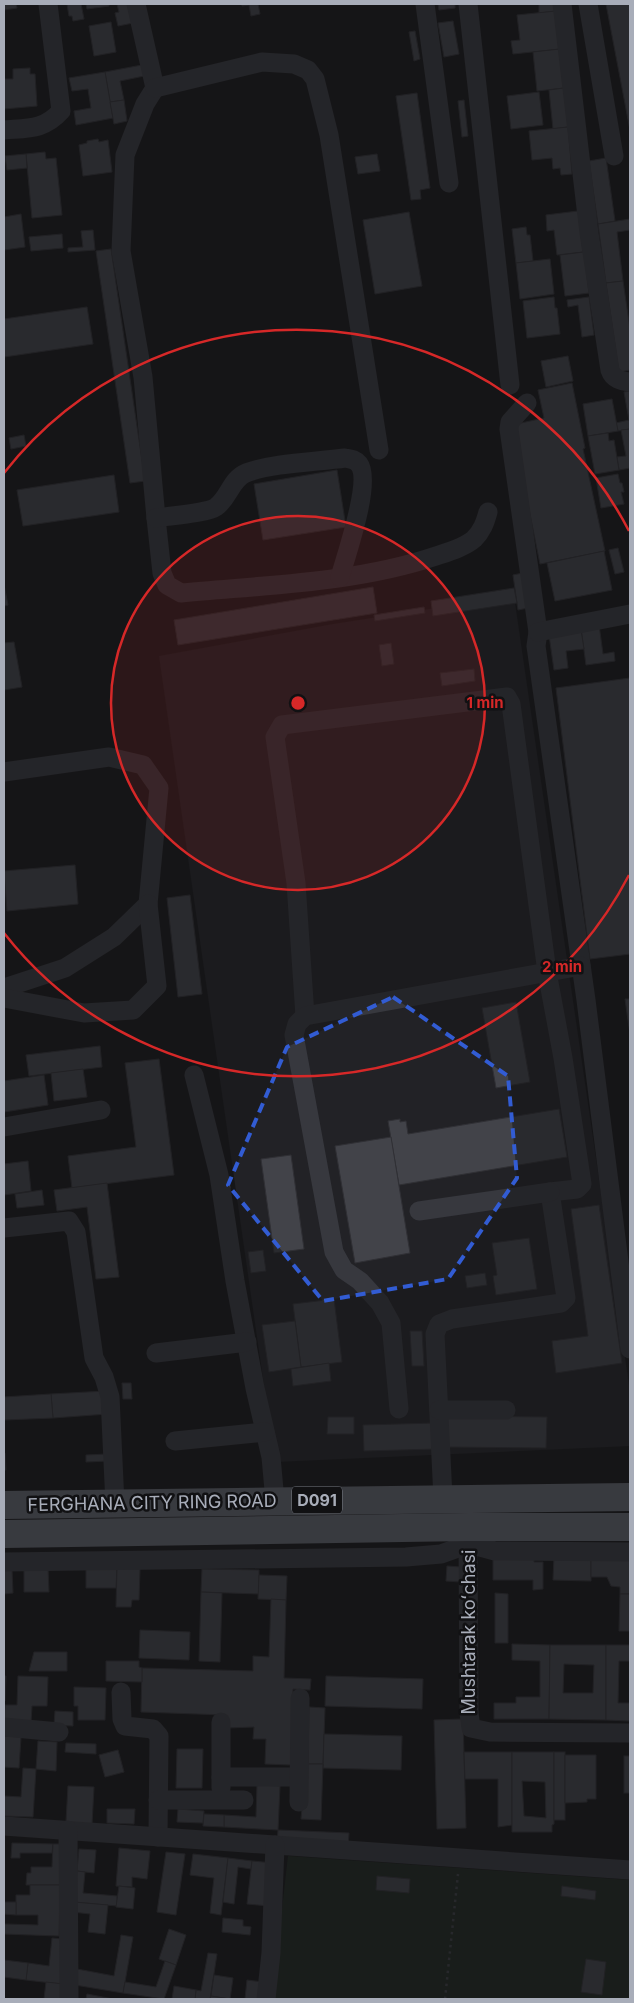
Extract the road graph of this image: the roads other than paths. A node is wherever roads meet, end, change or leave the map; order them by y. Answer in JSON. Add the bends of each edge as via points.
{"nodes":[{"id":1,"x":48,"y":4,"type":"edge"},
{"id":2,"x":136,"y":4,"type":"edge"},
{"id":3,"x":425,"y":4,"type":"edge"},
{"id":4,"x":468,"y":4,"type":"edge"},
{"id":5,"x":562,"y":4,"type":"edge"},
{"id":6,"x":588,"y":4,"type":"edge"},
{"id":7,"x":155,"y":88,"type":"junction"},
{"id":8,"x":4,"y":130,"type":"edge"},
{"id":9,"x":614,"y":156,"type":"dead end"},
{"id":10,"x":449,"y":183,"type":"dead end"},
{"id":11,"x":630,"y":382,"type":"edge"},
{"id":12,"x":510,"y":385,"type":"dead end"},
{"id":13,"x":526,"y":403,"type":"dead end"},
{"id":14,"x":379,"y":450,"type":"dead end"},
{"id":15,"x":488,"y":512,"type":"dead end"},
{"id":16,"x":156,"y":518,"type":"junction"},
{"id":17,"x":340,"y":577,"type":"junction"},
{"id":18,"x":630,"y":614,"type":"edge"},
{"id":19,"x":538,"y":632,"type":"junction"},
{"id":20,"x":4,"y":772,"type":"edge"},
{"id":21,"x":148,"y":904,"type":"junction"},
{"id":22,"x":581,"y":966,"type":"junction"},
{"id":23,"x":547,"y":972,"type":"junction"},
{"id":24,"x":4,"y":988,"type":"edge"},
{"id":25,"x":4,"y":998,"type":"edge"},
{"id":26,"x":304,"y":1016,"type":"junction"},
{"id":27,"x":194,"y":1075,"type":"dead end"},
{"id":28,"x":101,"y":1110,"type":"dead end"},
{"id":29,"x":4,"y":1127,"type":"edge"},
{"id":30,"x":550,"y":1192,"type":"junction"},
{"id":31,"x":419,"y":1211,"type":"dead end"},
{"id":32,"x":4,"y":1228,"type":"edge"},
{"id":33,"x":246,"y":1342,"type":"junction"},
{"id":34,"x":630,"y":1349,"type":"edge"},
{"id":35,"x":156,"y":1353,"type":"dead end"},
{"id":36,"x":399,"y":1409,"type":"dead end"},
{"id":37,"x":439,"y":1410,"type":"junction"},
{"id":38,"x":506,"y":1410,"type":"dead end"},
{"id":39,"x":265,"y":1432,"type":"junction"},
{"id":40,"x":175,"y":1441,"type":"dead end"},
{"id":41,"x":630,"y":1497,"type":"edge"},
{"id":42,"x":443,"y":1498,"type":"junction"},
{"id":43,"x":275,"y":1501,"type":"junction"},
{"id":44,"x":114,"y":1504,"type":"junction"},
{"id":45,"x":4,"y":1505,"type":"edge"},
{"id":46,"x":630,"y":1527,"type":"edge"},
{"id":47,"x":259,"y":1530,"type":"junction"},
{"id":48,"x":4,"y":1534,"type":"edge"},
{"id":49,"x":468,"y":1536,"type":"junction"},
{"id":50,"x":630,"y":1552,"type":"edge"},
{"id":51,"x":260,"y":1560,"type":"junction"},
{"id":52,"x":4,"y":1562,"type":"edge"},
{"id":53,"x":120,"y":1692,"type":"dead end"},
{"id":54,"x":300,"y":1698,"type":"dead end"},
{"id":55,"x":221,"y":1722,"type":"dead end"},
{"id":56,"x":4,"y":1727,"type":"edge"},
{"id":57,"x":59,"y":1732,"type":"dead end"},
{"id":58,"x":630,"y":1734,"type":"edge"},
{"id":59,"x":221,"y":1777,"type":"junction"},
{"id":60,"x":299,"y":1777,"type":"junction"},
{"id":61,"x":158,"y":1800,"type":"junction"},
{"id":62,"x":221,"y":1800,"type":"junction"},
{"id":63,"x":244,"y":1800,"type":"dead end"},
{"id":64,"x":299,"y":1802,"type":"dead end"},
{"id":65,"x":4,"y":1826,"type":"edge"},
{"id":66,"x":68,"y":1830,"type":"junction"},
{"id":67,"x":158,"y":1836,"type":"junction"},
{"id":68,"x":275,"y":1845,"type":"junction"},
{"id":69,"x":630,"y":1870,"type":"edge"},
{"id":70,"x":69,"y":1999,"type":"edge"},
{"id":71,"x":266,"y":1999,"type":"edge"}],
"edges":[{"from":1,"to":8,"type":"street","via":[[61,111],[52,121],[39,127]]},
{"from":2,"to":7,"type":"street"},
{"from":3,"to":10,"type":"street"},
{"from":4,"to":12,"type":"street"},
{"from":5,"to":11,"type":"street","via":[[589,233],[610,370],[617,379]]},
{"from":6,"to":9,"type":"street"},
{"from":7,"to":14,"type":"street","via":[[262,62],[294,64],[308,70],[315,78],[329,135]]},
{"from":7,"to":16,"type":"street","via":[[145,104],[125,155],[121,251],[143,377]]},
{"from":13,"to":19,"type":"street","via":[[510,422],[509,429]]},
{"from":15,"to":17,"type":"street","via":[[482,530],[472,540],[450,551],[405,566]]},
{"from":16,"to":17,"type":"street","via":[[162,573],[167,585],[181,593]]},
{"from":16,"to":17,"type":"street","via":[[215,508],[236,480],[245,474],[336,459],[355,460],[362,475],[362,500]]},
{"from":18,"to":19,"type":"street"},
{"from":19,"to":22,"type":"street","via":[[536,646]]},
{"from":20,"to":21,"type":"street","via":[[109,757],[143,765],[159,788]]},
{"from":21,"to":24,"type":"street","via":[[114,937],[65,968]]},
{"from":21,"to":25,"type":"street","via":[[157,986],[133,1010],[84,1013]]},
{"from":22,"to":23,"type":"street"},
{"from":22,"to":34,"type":"street"},
{"from":23,"to":26,"type":"street"},
{"from":23,"to":26,"type":"street","via":[[512,704],[507,697],[282,725],[275,737],[296,883]]},
{"from":23,"to":30,"type":"street","via":[[582,1184],[577,1189]]},
{"from":26,"to":36,"type":"street","via":[[294,1035],[334,1252],[344,1270],[360,1281],[391,1323]]},
{"from":27,"to":33,"type":"street","via":[[219,1175]]},
{"from":28,"to":29,"type":"street"},
{"from":30,"to":31,"type":"street"},
{"from":30,"to":37,"type":"street","via":[[566,1298],[561,1303],[452,1319],[439,1324],[435,1334]]},
{"from":32,"to":44,"type":"street","via":[[69,1221],[76,1232],[94,1358],[110,1397]]},
{"from":33,"to":35,"type":"street"},
{"from":33,"to":39,"type":"street"},
{"from":37,"to":38,"type":"street"},
{"from":37,"to":42,"type":"street"},
{"from":39,"to":40,"type":"street"},
{"from":39,"to":43,"type":"street"},
{"from":41,"to":42,"type":"highway","name":"FERGHANA CITY RING ROAD","number":"D091"},
{"from":42,"to":43,"type":"highway","name":"FERGHANA CITY RING ROAD","number":"D091"},
{"from":43,"to":44,"type":"highway","name":"FERGHANA CITY RING ROAD","number":"D091"},
{"from":44,"to":45,"type":"highway","name":"FERGHANA CITY RING ROAD","number":"D091"},
{"from":46,"to":49,"type":"highway","name":"FERGHANA CITY RING ROAD","number":"D091"},
{"from":47,"to":48,"type":"highway","name":"FERGHANA CITY RING ROAD","number":"D091"},
{"from":47,"to":49,"type":"highway","name":"FERGHANA CITY RING ROAD","number":"D091"},
{"from":47,"to":51,"type":"street"},
{"from":49,"to":50,"type":"street","via":[[495,1551]]},
{"from":49,"to":51,"type":"street","via":[[441,1554]]},
{"from":49,"to":58,"type":"street","name":"Mushtarak koʻchasi","via":[[470,1728],[490,1732]]},
{"from":51,"to":52,"type":"street"},
{"from":53,"to":61,"type":"street","via":[[125,1726],[152,1729],[159,1736]]},
{"from":54,"to":60,"type":"street"},
{"from":55,"to":59,"type":"street"},
{"from":56,"to":57,"type":"street"},
{"from":59,"to":60,"type":"street"},
{"from":59,"to":62,"type":"street"},
{"from":60,"to":64,"type":"street"},
{"from":61,"to":62,"type":"street"},
{"from":61,"to":67,"type":"street"},
{"from":62,"to":63,"type":"street"},
{"from":65,"to":66,"type":"street"},
{"from":66,"to":67,"type":"street"},
{"from":66,"to":70,"type":"street"},
{"from":67,"to":68,"type":"street"},
{"from":68,"to":69,"type":"street"},
{"from":68,"to":71,"type":"street"}]}
